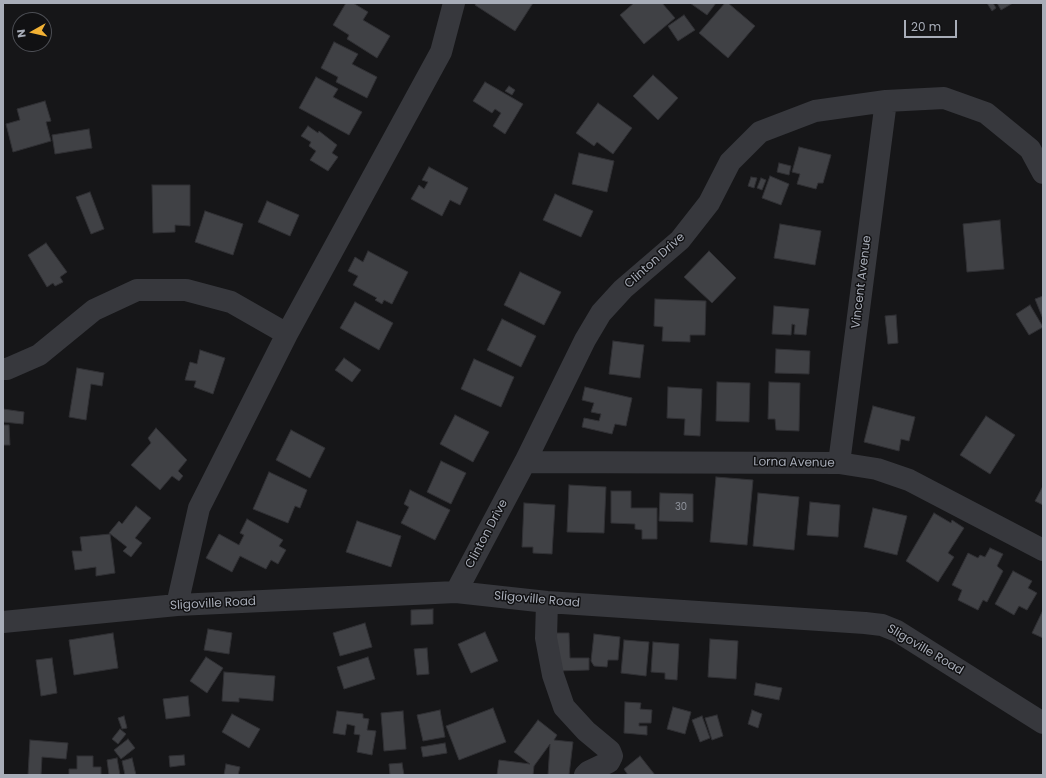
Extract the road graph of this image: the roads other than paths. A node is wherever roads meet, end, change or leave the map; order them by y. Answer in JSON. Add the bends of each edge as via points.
{"nodes":[{"id":1,"x":454,"y":3,"type":"edge"},
{"id":2,"x":886,"y":101,"type":"junction"},
{"id":3,"x":1043,"y":173,"type":"edge"},
{"id":4,"x":287,"y":334,"type":"junction"},
{"id":5,"x":3,"y":369,"type":"edge"},
{"id":6,"x":525,"y":462,"type":"junction"},
{"id":7,"x":839,"y":463,"type":"junction"},
{"id":8,"x":1043,"y":550,"type":"edge"},
{"id":9,"x":456,"y":592,"type":"junction"},
{"id":10,"x":547,"y":602,"type":"junction"},
{"id":11,"x":177,"y":605,"type":"junction"},
{"id":12,"x":3,"y":622,"type":"edge"},
{"id":13,"x":1043,"y":723,"type":"edge"},
{"id":14,"x":585,"y":775,"type":"edge"}],
"edges":[{"from":1,"to":4,"type":"street","via":[[441,52]]},
{"from":2,"to":3,"type":"street","name":"Clinton Drive","via":[[944,98],[986,112],[1030,149]]},
{"from":2,"to":6,"type":"street","name":"Clinton Drive","via":[[815,111],[760,132],[730,162],[709,203],[680,240],[623,289],[601,313]]},
{"from":2,"to":7,"type":"street","name":"Vincent Avenue"},
{"from":4,"to":5,"type":"street","via":[[231,302],[186,290],[137,290],[94,310],[39,356]]},
{"from":4,"to":11,"type":"street","via":[[199,508]]},
{"from":6,"to":7,"type":"street","name":"Lorna Avenue"},
{"from":6,"to":9,"type":"street","name":"Clinton Drive"},
{"from":7,"to":8,"type":"street","name":"Lorna Avenue","via":[[877,469],[909,480]]},
{"from":9,"to":10,"type":"street","name":"Sligoville Road"},
{"from":9,"to":11,"type":"street","name":"Sligoville Road"},
{"from":10,"to":13,"type":"street","name":"Sligoville Road","via":[[882,625],[897,631]]},
{"from":10,"to":14,"type":"street","via":[[548,646],[553,675],[564,707],[586,732],[610,751],[612,756],[609,762]]},
{"from":11,"to":12,"type":"street","name":"Sligoville Road"}]}
